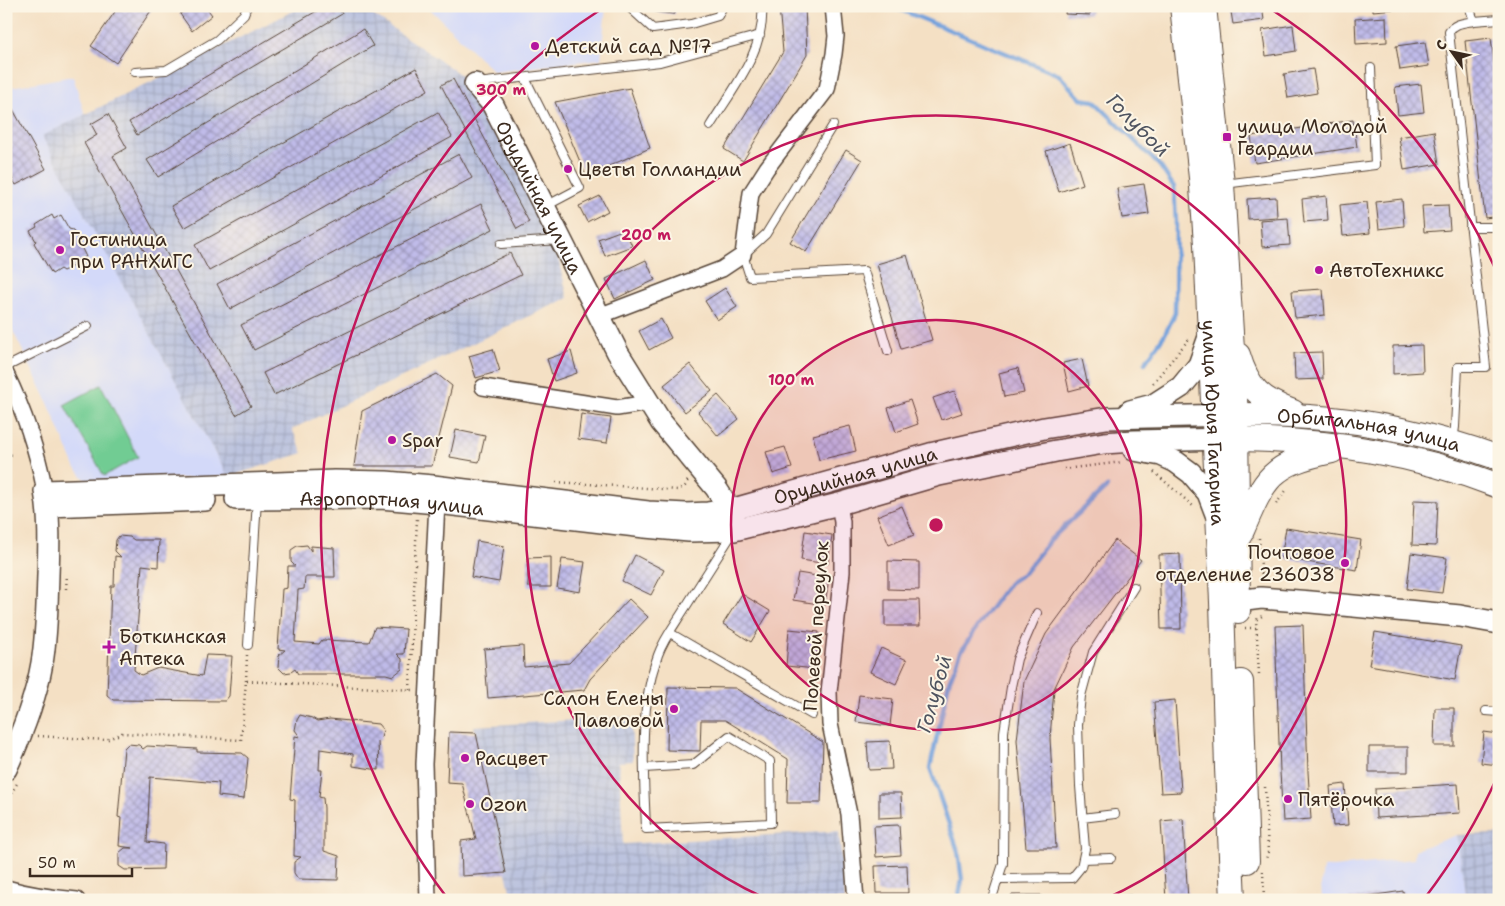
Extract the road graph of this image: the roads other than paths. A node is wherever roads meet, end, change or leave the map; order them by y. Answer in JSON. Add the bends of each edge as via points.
{"nodes":[{"id":1,"x":247,"y":6,"type":"edge"},
{"id":2,"x":628,"y":6,"type":"edge"},
{"id":3,"x":723,"y":6,"type":"edge"},
{"id":4,"x":762,"y":6,"type":"edge"},
{"id":5,"x":834,"y":6,"type":"edge"},
{"id":6,"x":1182,"y":6,"type":"edge"},
{"id":7,"x":1204,"y":6,"type":"edge"},
{"id":8,"x":1469,"y":6,"type":"edge"},
{"id":9,"x":1499,"y":19,"type":"edge"},
{"id":10,"x":1474,"y":21,"type":"junction"},
{"id":11,"x":760,"y":35,"type":"junction"},
{"id":12,"x":1371,"y":68,"type":"dead end"},
{"id":13,"x":135,"y":72,"type":"dead end"},
{"id":14,"x":525,"y":78,"type":"junction"},
{"id":15,"x":475,"y":84,"type":"joint"},
{"id":16,"x":833,"y":125,"type":"dead end"},
{"id":17,"x":710,"y":126,"type":"dead end"},
{"id":18,"x":1222,"y":184,"type":"junction"},
{"id":19,"x":544,"y":206,"type":"junction"},
{"id":20,"x":1470,"y":227,"type":"junction"},
{"id":21,"x":1499,"y":227,"type":"edge"},
{"id":22,"x":560,"y":240,"type":"junction"},
{"id":23,"x":501,"y":244,"type":"dead end"},
{"id":24,"x":743,"y":255,"type":"junction"},
{"id":25,"x":599,"y":316,"type":"junction"},
{"id":26,"x":88,"y":326,"type":"dead end"},
{"id":27,"x":1221,"y":333,"type":"junction"},
{"id":28,"x":888,"y":351,"type":"dead end"},
{"id":29,"x":6,"y":367,"type":"edge"},
{"id":30,"x":6,"y":374,"type":"edge"},
{"id":31,"x":483,"y":387,"type":"dead end"},
{"id":32,"x":648,"y":403,"type":"junction"},
{"id":33,"x":1225,"y":415,"type":"junction"},
{"id":34,"x":1309,"y":417,"type":"junction"},
{"id":35,"x":1107,"y":418,"type":"junction"},
{"id":36,"x":1226,"y":440,"type":"junction"},
{"id":37,"x":1104,"y":443,"type":"junction"},
{"id":38,"x":1452,"y":443,"type":"junction"},
{"id":39,"x":1354,"y":447,"type":"junction"},
{"id":40,"x":1499,"y":458,"type":"edge"},
{"id":41,"x":1499,"y":486,"type":"edge"},
{"id":42,"x":47,"y":498,"type":"junction"},
{"id":43,"x":258,"y":498,"type":"junction"},
{"id":44,"x":437,"y":503,"type":"junction"},
{"id":45,"x":839,"y":504,"type":"junction"},
{"id":46,"x":732,"y":520,"type":"junction"},
{"id":47,"x":1219,"y":521,"type":"junction"},
{"id":48,"x":1248,"y":539,"type":"junction"},
{"id":49,"x":1134,"y":587,"type":"dead end"},
{"id":50,"x":1238,"y":602,"type":"junction"},
{"id":51,"x":1037,"y":613,"type":"dead end"},
{"id":52,"x":1499,"y":622,"type":"edge"},
{"id":53,"x":670,"y":632,"type":"junction"},
{"id":54,"x":248,"y":645,"type":"road end"},
{"id":55,"x":1486,"y":711,"type":"dead end"},
{"id":56,"x":1499,"y":712,"type":"edge"},
{"id":57,"x":812,"y":715,"type":"dead end"},
{"id":58,"x":644,"y":768,"type":"junction"},
{"id":59,"x":6,"y":769,"type":"edge"},
{"id":60,"x":1115,"y":814,"type":"dead end"},
{"id":61,"x":1082,"y":818,"type":"junction"},
{"id":62,"x":1111,"y":858,"type":"dead end"},
{"id":63,"x":1083,"y":859,"type":"junction"},
{"id":64,"x":998,"y":879,"type":"junction"},
{"id":65,"x":6,"y":888,"type":"edge"},
{"id":66,"x":77,"y":900,"type":"edge"},
{"id":67,"x":428,"y":900,"type":"edge"},
{"id":68,"x":856,"y":900,"type":"edge"},
{"id":69,"x":993,"y":900,"type":"edge"},
{"id":70,"x":1233,"y":900,"type":"edge"},
{"id":71,"x":1249,"y":900,"type":"edge"}],
"edges":[{"from":1,"to":13,"type":"lane","via":[[244,14],[217,40],[166,70]]},
{"from":2,"to":3,"type":"lane","via":[[653,30],[718,16]]},
{"from":4,"to":11,"type":"lane"},
{"from":5,"to":24,"type":"street","via":[[836,36],[827,89],[751,193]]},
{"from":6,"to":27,"type":"main road","name":"улица Юрия Гагарина","via":[[1206,245]]},
{"from":7,"to":18,"type":"main road","name":"улица Юрия Гагарина"},
{"from":8,"to":10,"type":"lane"},
{"from":9,"to":10,"type":"lane"},
{"from":10,"to":20,"type":"lane","via":[[1455,25],[1448,32]]},
{"from":11,"to":14,"type":"lane","via":[[660,62]]},
{"from":11,"to":17,"type":"lane","via":[[754,55]]},
{"from":12,"to":18,"type":"lane","via":[[1376,165]]},
{"from":14,"to":15,"type":"lane"},
{"from":14,"to":19,"type":"lane","via":[[580,188]]},
{"from":15,"to":19,"type":"main road","name":"Орудийная улица","via":[[493,105]]},
{"from":16,"to":24,"type":"lane","via":[[766,234]]},
{"from":18,"to":27,"type":"main road","name":"улица Юрия Гагарина"},
{"from":19,"to":22,"type":"main road","name":"Орудийная улица"},
{"from":20,"to":21,"type":"lane"},
{"from":20,"to":38,"type":"lane","via":[[1486,367],[1458,367]]},
{"from":22,"to":23,"type":"lane"},
{"from":22,"to":25,"type":"main road","name":"Орудийная улица"},
{"from":24,"to":25,"type":"street","via":[[722,269]]},
{"from":24,"to":28,"type":"lane","via":[[750,277],[864,271]]},
{"from":25,"to":32,"type":"main road","name":"Орудийная улица"},
{"from":26,"to":29,"type":"lane"},
{"from":27,"to":33,"type":"main road","name":"улица Юрия Гагарина"},
{"from":27,"to":34,"type":"main road","via":[[1251,386],[1263,398]]},
{"from":27,"to":35,"type":"main road","via":[[1181,387],[1153,405]]},
{"from":30,"to":42,"type":"street","via":[[32,439]]},
{"from":31,"to":32,"type":"street","via":[[617,408]]},
{"from":32,"to":46,"type":"main road","name":"Орудийная улица","via":[[716,488]]},
{"from":33,"to":34,"type":"main road","name":"Орбитальная улица"},
{"from":33,"to":35,"type":"main road","name":"Орудийная улица"},
{"from":33,"to":36,"type":"main road","name":"улица Юрия Гагарина"},
{"from":34,"to":38,"type":"main road","name":"Орбитальная улица","via":[[1358,422]]},
{"from":35,"to":46,"type":"main road","name":"Орудийная улица","via":[[1044,428],[930,454]]},
{"from":36,"to":37,"type":"main road","name":"Орудийная улица"},
{"from":36,"to":39,"type":"main road","name":"Орбитальная улица"},
{"from":36,"to":47,"type":"main road","name":"улица Юрия Гагарина"},
{"from":36,"to":48,"type":"main road","name":"улица Юрия Гагарина"},
{"from":37,"to":45,"type":"main road","name":"Орудийная улица","via":[[939,475]]},
{"from":37,"to":47,"type":"main road","via":[[1161,455],[1176,462],[1191,473],[1208,493]]},
{"from":38,"to":40,"type":"main road","name":"Орбитальная улица"},
{"from":39,"to":41,"type":"main road","name":"Орбитальная улица","via":[[1422,461]]},
{"from":39,"to":48,"type":"main road","via":[[1310,456],[1285,465],[1276,472],[1256,500]]},
{"from":42,"to":43,"type":"main road","name":"Аэропортная улица"},
{"from":42,"to":46,"type":"main road","name":"Аэропортная улица","via":[[334,481],[386,482]]},
{"from":42,"to":59,"type":"main road","via":[[47,612],[42,664],[18,743]]},
{"from":43,"to":44,"type":"main road","name":"Аэропортная улица","via":[[346,497]]},
{"from":43,"to":54,"type":"lane"},
{"from":44,"to":46,"type":"main road","name":"Аэропортная улица","via":[[689,531]]},
{"from":44,"to":67,"type":"street","via":[[424,764]]},
{"from":45,"to":46,"type":"main road","name":"Орудийная улица"},
{"from":45,"to":68,"type":"street","name":"Полевой переулок","via":[[842,572],[829,692],[830,724],[849,814]]},
{"from":46,"to":53,"type":"lane"},
{"from":47,"to":70,"type":"main road","name":"улица Юрия Гагарина"},
{"from":48,"to":50,"type":"main road","name":"улица Юрия Гагарина"},
{"from":49,"to":61,"type":"lane","via":[[1093,652],[1082,696],[1078,725]]},
{"from":50,"to":52,"type":"main road","via":[[1261,598]]},
{"from":50,"to":71,"type":"main road","name":"улица Юрия Гагарина"},
{"from":51,"to":64,"type":"lane","via":[[1017,659],[1004,732],[1003,864]]},
{"from":53,"to":57,"type":"lane"},
{"from":53,"to":58,"type":"lane","via":[[659,653],[646,702]]},
{"from":55,"to":56,"type":"lane"},
{"from":58,"to":58,"type":"lane","via":[[646,830],[771,823],[770,761],[729,736],[693,765]]},
{"from":60,"to":61,"type":"lane"},
{"from":61,"to":63,"type":"lane"},
{"from":62,"to":63,"type":"lane"},
{"from":63,"to":64,"type":"lane","via":[[1072,878]]},
{"from":64,"to":69,"type":"lane"},
{"from":65,"to":66,"type":"street"}]}
